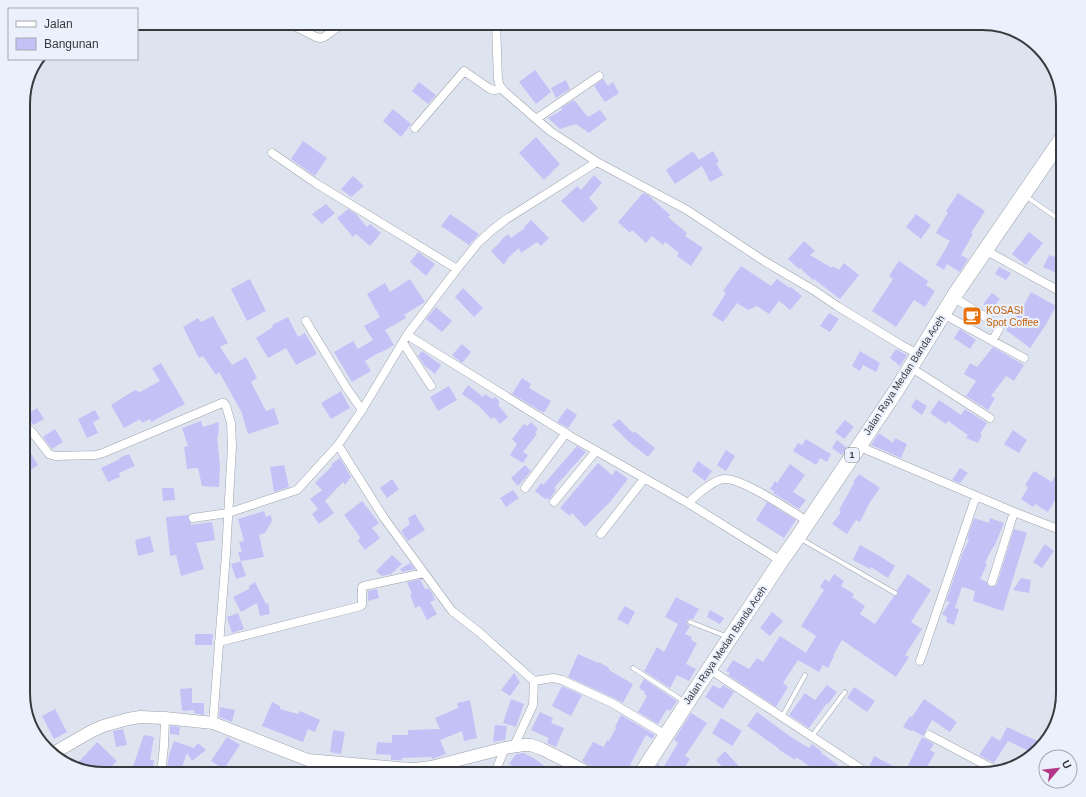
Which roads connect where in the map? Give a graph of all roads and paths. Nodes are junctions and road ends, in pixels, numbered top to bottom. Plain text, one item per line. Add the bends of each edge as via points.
1 (302, 30) edge
2 (334, 30) edge
3 (496, 30) edge
4 (599, 76) dead end
5 (502, 89) junction
6 (536, 119) junction
7 (415, 128) dead end
8 (1056, 147) edge
9 (272, 153) dead end
10 (597, 162) junction
11 (1023, 194) junction
12 (1056, 217) edge
13 (985, 250) junction
14 (457, 269) junction
15 (1056, 289) edge
16 (953, 298) junction
17 (943, 314) junction
18 (306, 322) dead end
19 (405, 339) junction
20 (992, 341) junction
21 (918, 354) junction
22 (1024, 358) dead end
23 (910, 367) junction
24 (431, 386) dead end
25 (362, 410) junction
26 (990, 418) dead end
27 (30, 430) edge
28 (566, 433) junction
29 (338, 445) junction
30 (858, 446) junction
31 (596, 451) junction
32 (644, 479) junction
33 (525, 488) dead end
34 (976, 496) junction
35 (554, 502) dead end
36 (688, 503) junction
37 (1014, 512) junction
38 (228, 513) junction
39 (193, 518) dead end
40 (809, 522) junction
41 (1056, 528) edge
42 (601, 534) dead end
43 (798, 537) junction
44 (781, 561) junction
45 (424, 573) junction
46 (992, 582) dead end
47 (895, 594) dead end
48 (690, 622) dead end
49 (730, 638) junction
50 (219, 642) junction
51 (920, 661) dead end
52 (633, 668) dead end
53 (709, 670) junction
54 (805, 675) dead end
55 (534, 681) junction
56 (845, 692) dead end
57 (687, 703) junction
58 (782, 717) junction
59 (165, 718) junction
60 (213, 724) junction
61 (666, 735) junction
62 (929, 735) dead end
63 (812, 736) junction
64 (509, 747) junction
65 (58, 751) edge
66 (988, 766) edge
67 (162, 767) edge
68 (386, 767) edge
69 (427, 767) edge
70 (498, 767) edge
71 (577, 767) edge
72 (645, 767) edge
73 (858, 767) edge

1 - 2 street via 321,38
3 - 5 street via 498,80
4 - 6 street
5 - 6 street
5 - 7 street via 490,89 464,72
6 - 10 street
8 - 11 highway, Jalan Raya Medan Banda Aceh / 1
9 - 14 street via 317,184
10 - 14 street via 497,225
10 - 21 street via 687,210 837,306
11 - 12 lane
11 - 13 highway, Jalan Raya Medan Banda Aceh / 1
13 - 15 street
13 - 16 highway, Jalan Raya Medan Banda Aceh / 1
14 - 19 street
16 - 17 highway, Jalan Raya Medan Banda Aceh / 1
16 - 20 street via 998,325
17 - 20 street
17 - 21 highway, Jalan Raya Medan Banda Aceh / 1
18 - 25 street
19 - 24 street
19 - 25 street
19 - 28 street
20 - 22 street
21 - 23 highway, Jalan Raya Medan Banda Aceh / 1
23 - 26 street
23 - 30 highway, Jalan Raya Medan Banda Aceh / 1
25 - 29 street
27 - 38 street via 51,455 100,454 222,403 226,406 231,423
28 - 31 street
28 - 33 street
29 - 38 street via 297,490
29 - 45 street via 384,518
30 - 34 street
30 - 40 highway, Jalan Raya Medan Banda Aceh / 1
31 - 32 street
31 - 35 street
32 - 36 street
32 - 42 street
34 - 37 street
34 - 51 street
36 - 40 street via 724,479 749,486
36 - 44 street
37 - 41 street
37 - 46 street
38 - 39 street
38 - 50 street
40 - 43 highway, Jalan Raya Medan Banda Aceh / 1
43 - 44 highway, Jalan Raya Medan Banda Aceh / 1
43 - 47 lane
44 - 49 highway, Jalan Raya Medan Banda Aceh / 1
45 - 50 street via 363,587 361,606
45 - 55 street via 456,614
48 - 49 lane
49 - 53 highway, Jalan Raya Medan Banda Aceh / 1
50 - 60 street
52 - 57 lane
53 - 57 highway, Jalan Raya Medan Banda Aceh / 1
53 - 58 street
54 - 58 lane
55 - 61 street via 554,678 562,680 612,703
55 - 64 street via 533,705
56 - 63 lane
57 - 61 highway, Jalan Raya Medan Banda Aceh / 1
58 - 63 street
59 - 60 street
59 - 65 street via 128,719 103,726
59 - 67 street
60 - 68 street via 306,760
61 - 72 highway, Jalan Raya Medan Banda Aceh / 1
62 - 66 street
63 - 73 street
64 - 69 street
64 - 70 street
64 - 71 street via 534,746

